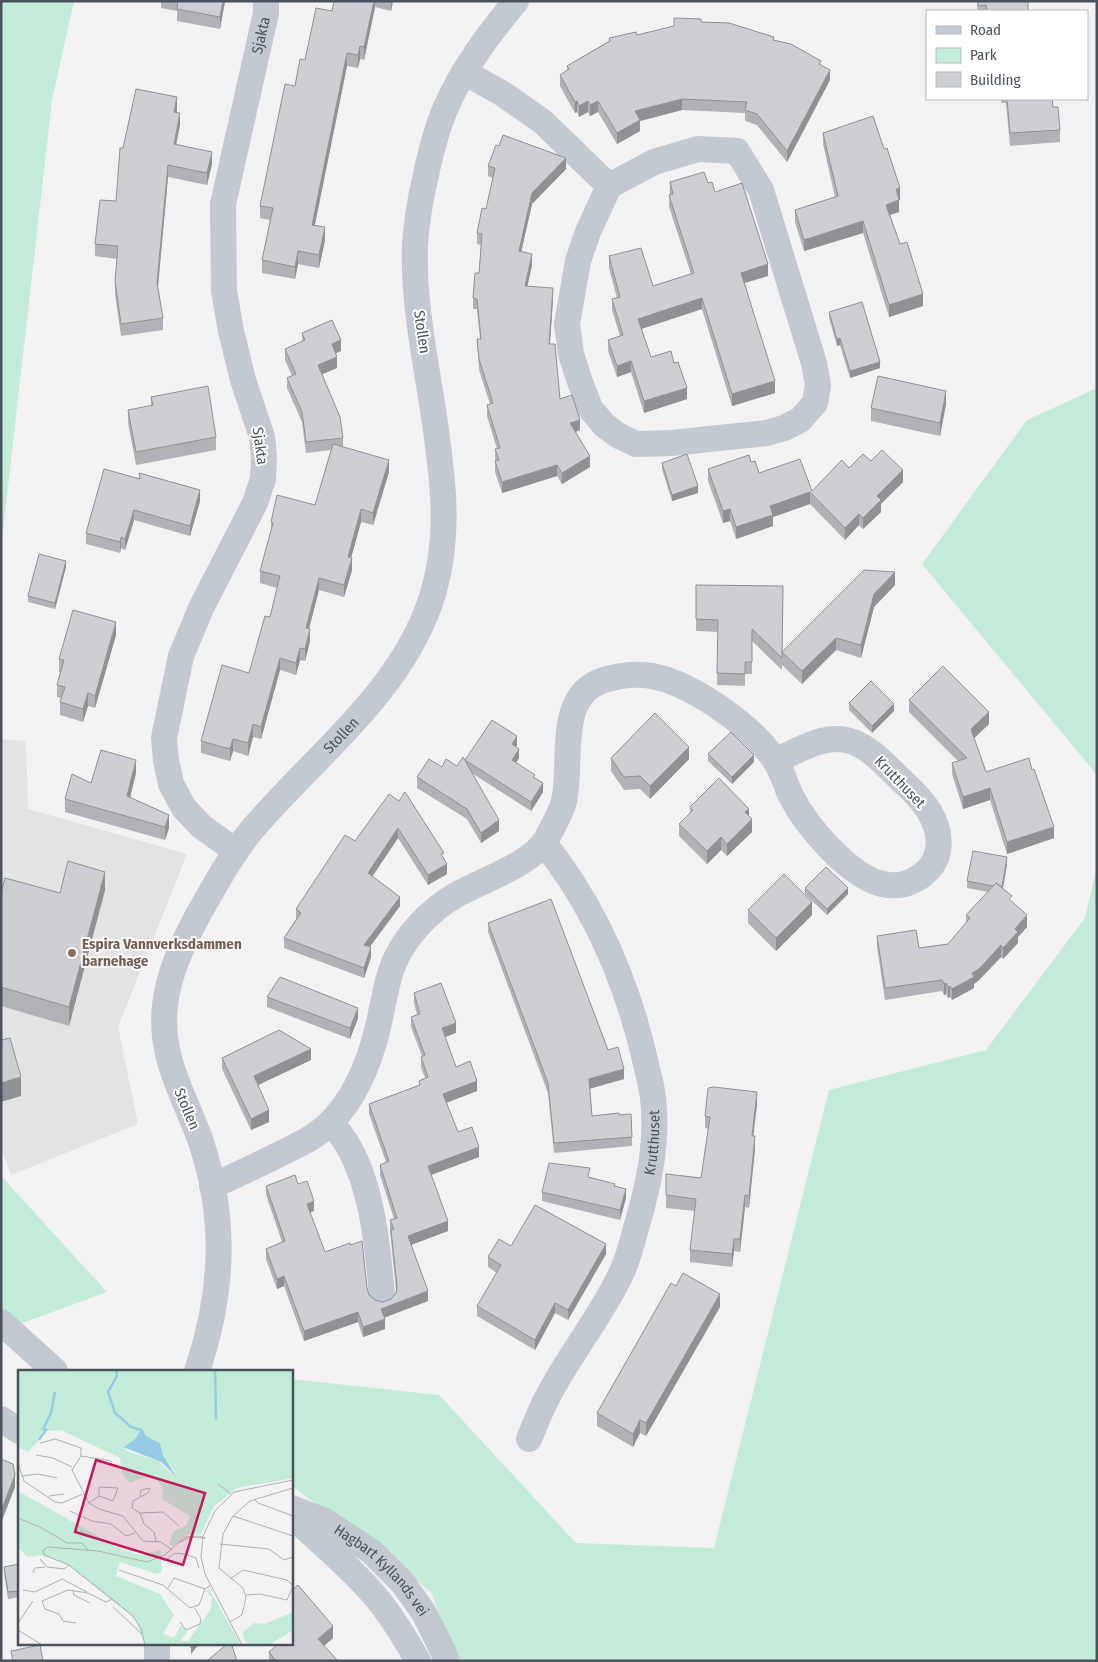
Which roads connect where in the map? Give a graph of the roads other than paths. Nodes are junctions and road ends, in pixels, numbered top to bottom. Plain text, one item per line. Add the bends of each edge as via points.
1 (266, 1) edge
2 (516, 1) edge
3 (464, 72) junction
4 (609, 186) junction
5 (775, 761) junction
6 (544, 843) junction
7 (236, 851) junction
8 (331, 1122) junction
9 (212, 1186) junction
10 (382, 1296) dead end
11 (1, 1323) edge
12 (54, 1370) edge
13 (197, 1370) edge
14 (1, 1419) edge
15 (18, 1430) edge
16 (529, 1439) dead end
17 (292, 1508) edge
18 (292, 1516) edge
19 (157, 1644) edge
20 (157, 1661) edge
21 (418, 1661) edge
22 (447, 1661) edge

1 - 7 street, Sjakta via 223,204 224,292 243,380 262,436 263,479 255,503 202,606 181,656 164,738 171,784 184,808 202,827
2 - 3 street, Stollen
3 - 4 street via 543,122
3 - 7 street, Stollen via 445,108 432,150 418,210 414,248 418,305 445,504 439,569 429,604 416,636 394,674
4 - 4 street via 654,162 698,149 736,151 761,190 814,363 818,385 814,403 800,420 767,433 636,444 619,436 595,414 571,354 567,324 578,261
5 - 5 street, Krutthuset via 803,817 852,868 873,882 893,886 908,884 932,866 940,850 934,822 922,801 866,748 846,740 814,743
5 - 6 street, Krutthuset via 760,741 738,721 677,684 647,675 605,680 594,684 574,705 564,804
6 - 8 street, Krutthuset via 535,853 440,905 404,943 386,985 367,1064 354,1090
6 - 16 street, Krutthuset via 564,868 589,910 626,993 653,1097 654,1126 653,1164 622,1273 548,1397
7 - 9 street, Stollen via 184,941 172,972 165,1005 168,1054 176,1084 207,1162
8 - 9 street, Krutthuset via 295,1146
8 - 10 street via 346,1142 366,1189
9 - 13 street, Stollen via 220,1257 210,1325
11 - 12 street
14 - 15 street
17 - 22 street, Hagbart Kyllands vei via 325,1520 372,1552 402,1582 424,1613
18 - 21 street, Hagbart Kyllands vei via 376,1596 401,1630
19 - 20 street

